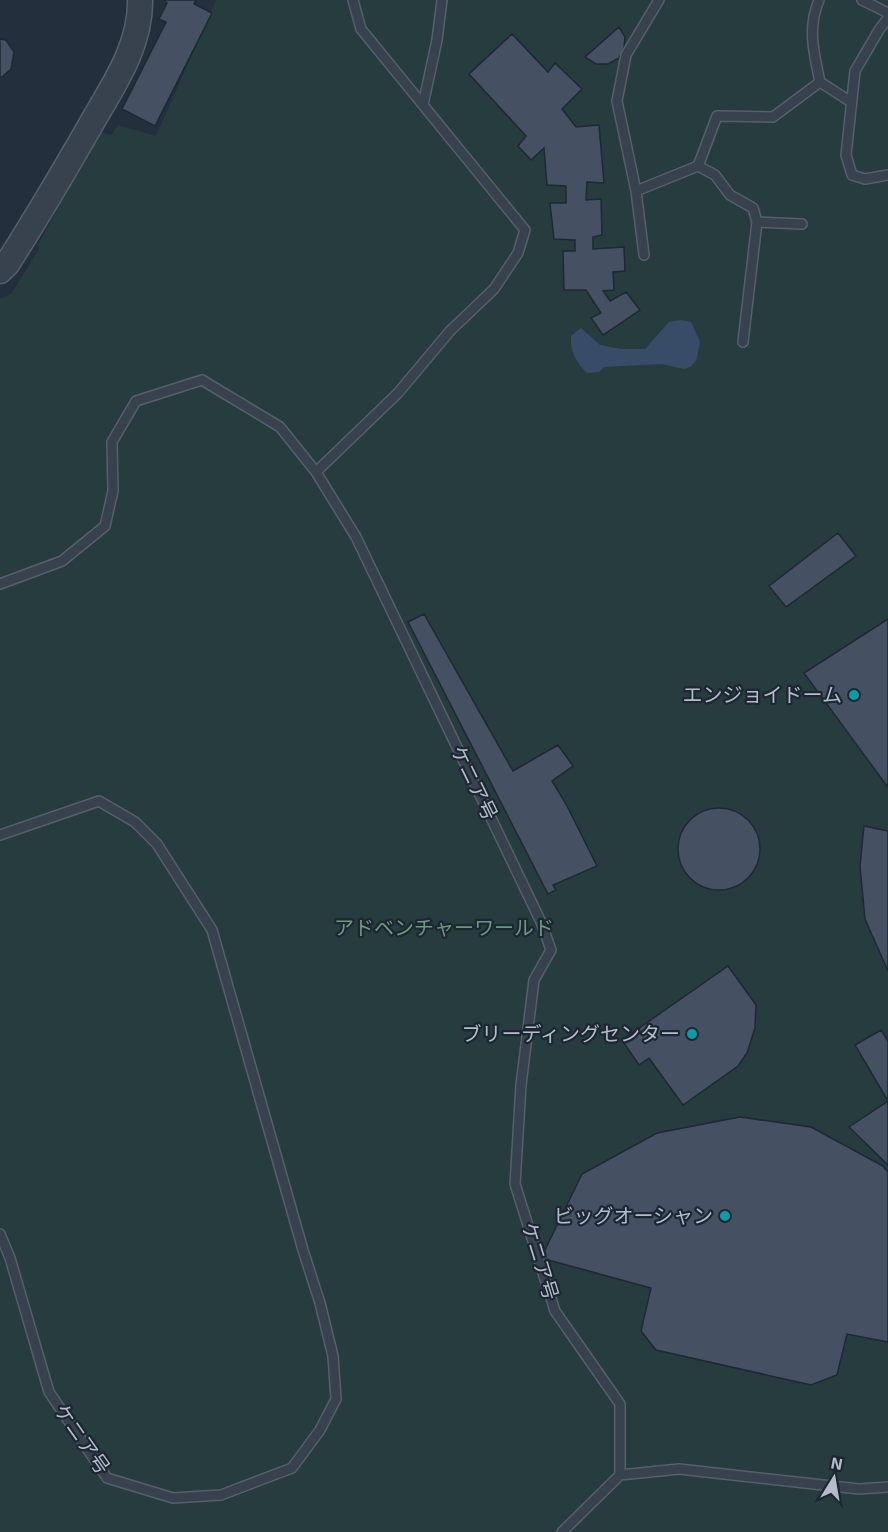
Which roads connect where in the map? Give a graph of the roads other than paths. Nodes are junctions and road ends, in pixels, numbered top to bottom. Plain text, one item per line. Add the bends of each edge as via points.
1 (140, 0) edge
2 (353, 0) edge
3 (442, 0) edge
4 (659, 0) edge
5 (819, 0) edge
6 (862, 0) edge
7 (888, 13) edge
8 (888, 18) edge
9 (820, 82) junction
10 (852, 102) junction
11 (423, 105) junction
12 (698, 166) junction
13 (888, 175) edge
14 (636, 191) junction
15 (757, 222) junction
16 (802, 224) dead end
17 (644, 255) dead end
18 (0, 271) edge
19 (743, 342) dead end
20 (316, 472) junction
21 (0, 584) edge
22 (0, 835) edge
23 (0, 1234) edge
24 (620, 1475) junction
25 (888, 1487) edge
26 (562, 1532) edge

1 - 18 street via 138,28 128,58 51,195
2 - 11 lane via 361,29
3 - 11 lane
4 - 14 lane via 626,55 617,101
5 - 9 lane via 814,12 812,43
6 - 7 lane
8 - 10 lane via 855,71
9 - 10 lane
9 - 12 lane via 773,117 717,116
10 - 13 lane via 846,155 852,174 865,179
11 - 20 lane via 525,230 518,254 494,289 450,331 398,393
12 - 14 lane
12 - 15 lane via 715,175 730,195 753,208
14 - 17 lane
15 - 16 lane
15 - 19 lane
20 - 21 lane, ケニア号 via 280,427 202,380 136,401 112,442 113,491 105,526 62,561
20 - 24 lane, ケニア号 via 356,537 551,950 534,980 521,1085 515,1184 555,1311 620,1404
22 - 23 lane, ケニア号 via 99,801 135,822 157,844 212,930 333,1356 336,1399 320,1430 292,1468 221,1495 173,1498 107,1478 49,1392
24 - 25 lane via 679,1469 858,1489
24 - 26 lane

